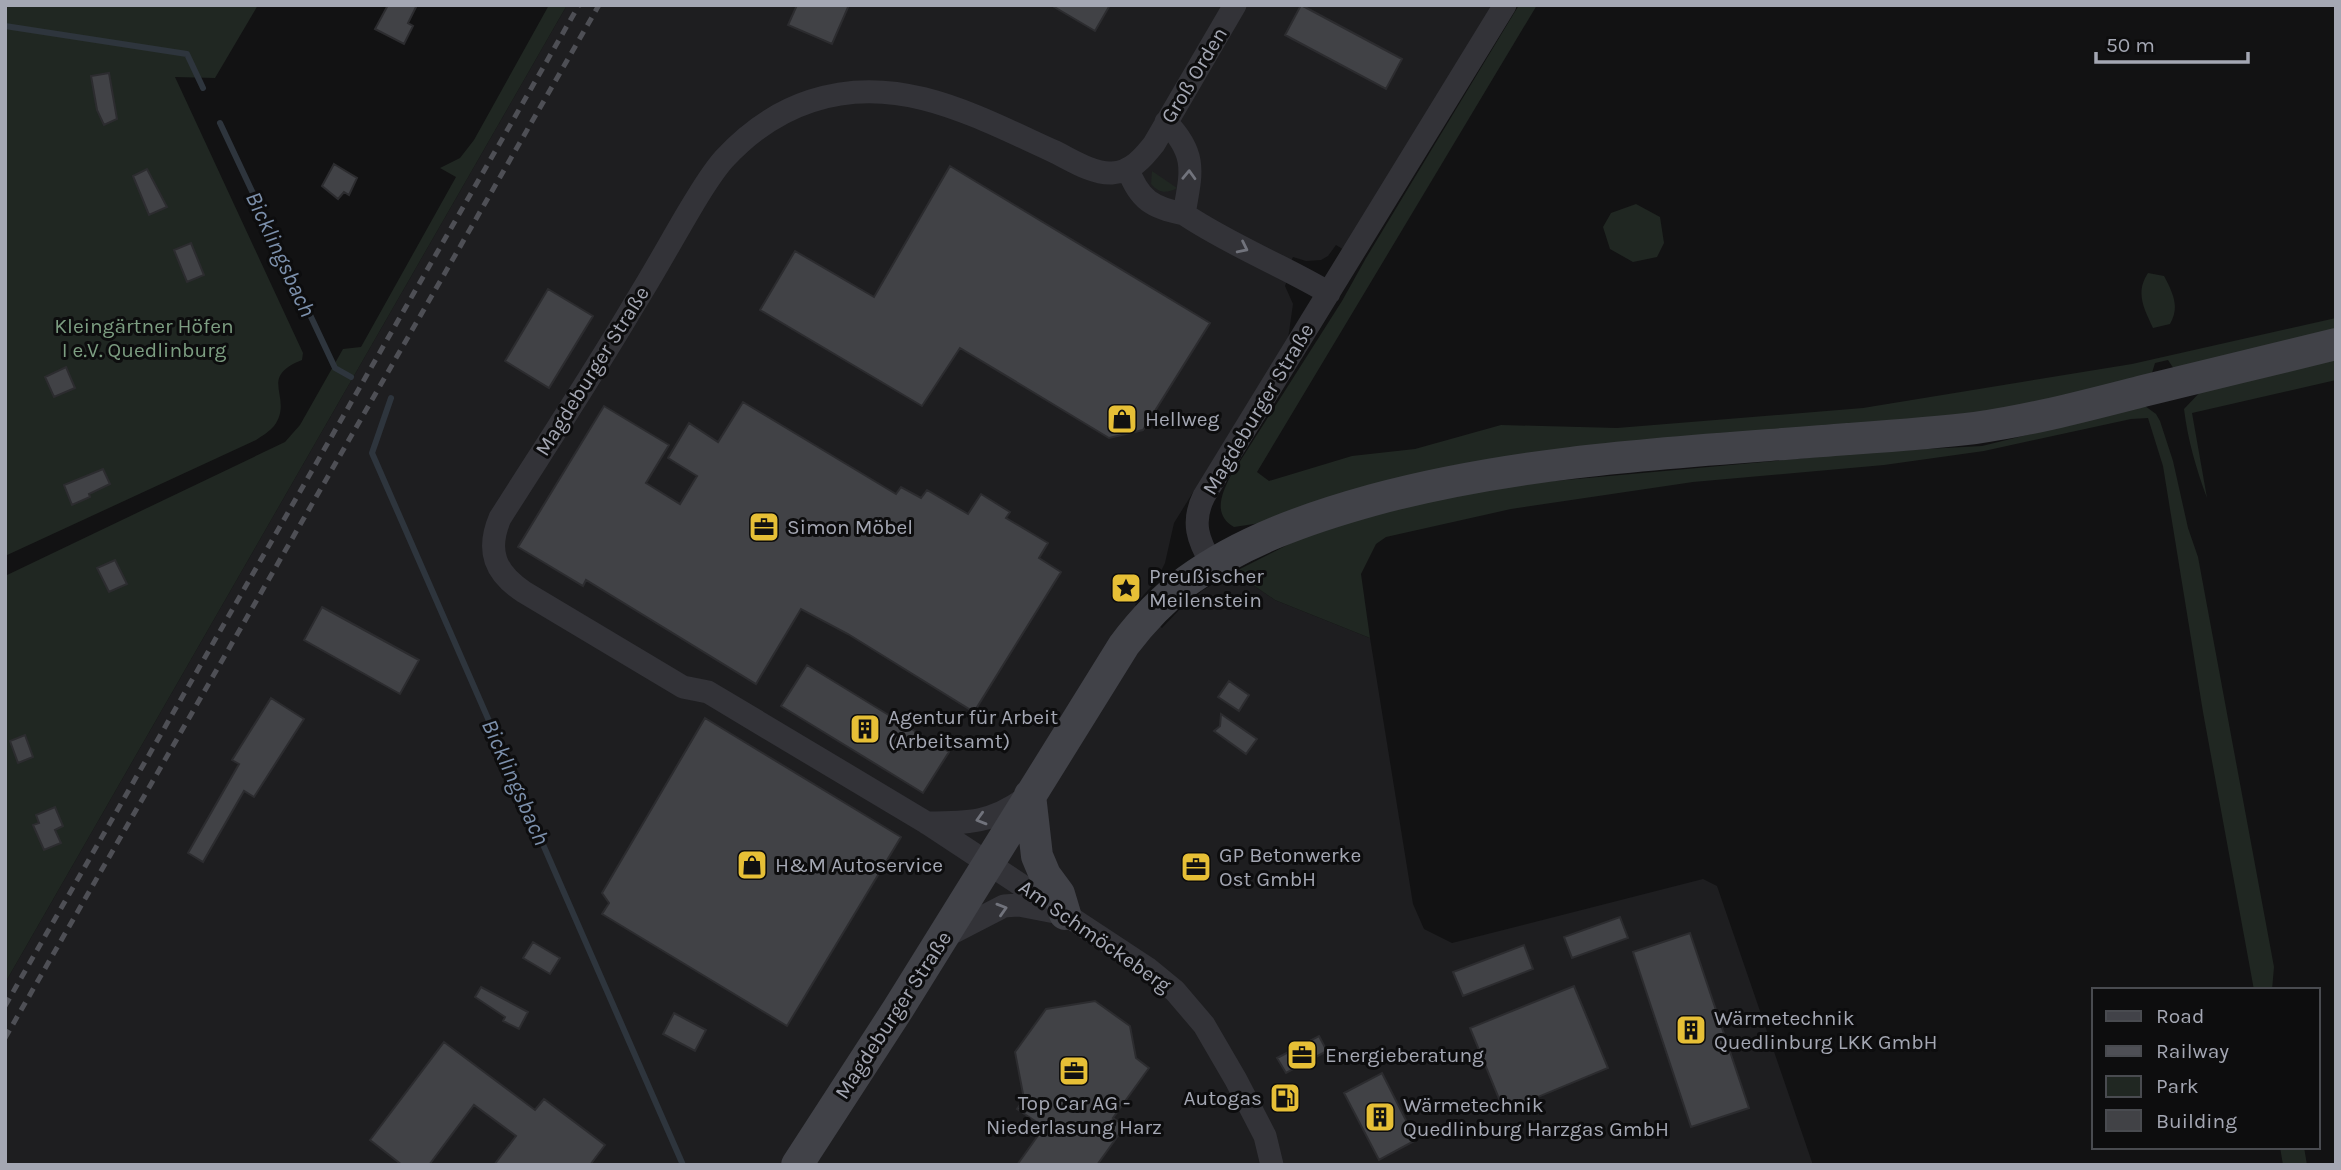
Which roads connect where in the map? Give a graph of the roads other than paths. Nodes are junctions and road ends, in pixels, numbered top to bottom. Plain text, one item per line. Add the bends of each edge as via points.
1 (1235, 5) edge
2 (1505, 5) edge
3 (1166, 122) junction
4 (1128, 169) junction
5 (1184, 214) junction
6 (1329, 293) junction
7 (2336, 344) edge
8 (1212, 564) junction
9 (1030, 795) junction
10 (927, 823) junction
11 (988, 863) junction
12 (1065, 914) junction
13 (944, 937) junction
14 (797, 1165) edge
15 (1272, 1165) edge

1 - 3 street, Groß Orden
2 - 6 street, Magdeburger Straße
3 - 4 street, Groß Orden via 1154,144
5 -> 3 street via 1192,173 1180,138
4 - 5 street via 1141,195 1163,209
4 - 10 street, Magdeburger Straße via 1096,171 981,117 920,96 863,91 830,95 789,109 740,142 706,182 500,518 494,535 498,565 524,592 682,687 708,692
5 -> 6 street
6 - 8 street, Magdeburger Straße via 1200,505 1197,534
7 - 8 main road via 2011,422 1572,463 1447,483 1326,514
8 - 9 main road, Magdeburger Straße via 1163,601 1133,633
9 -> 10 street, Magdeburger Straße via 975,822
9 - 11 main road, Magdeburger Straße
9 - 12 main road via 1037,856
10 - 11 street, Magdeburger Straße
11 - 12 street, Am Schmöckeberg
11 - 13 main road, Magdeburger Straße
13 -> 12 street via 1004,906
12 - 15 street, Am Schmöckeberg via 1147,968 1189,1006 1236,1080 1265,1136
13 - 14 main road, Magdeburger Straße

